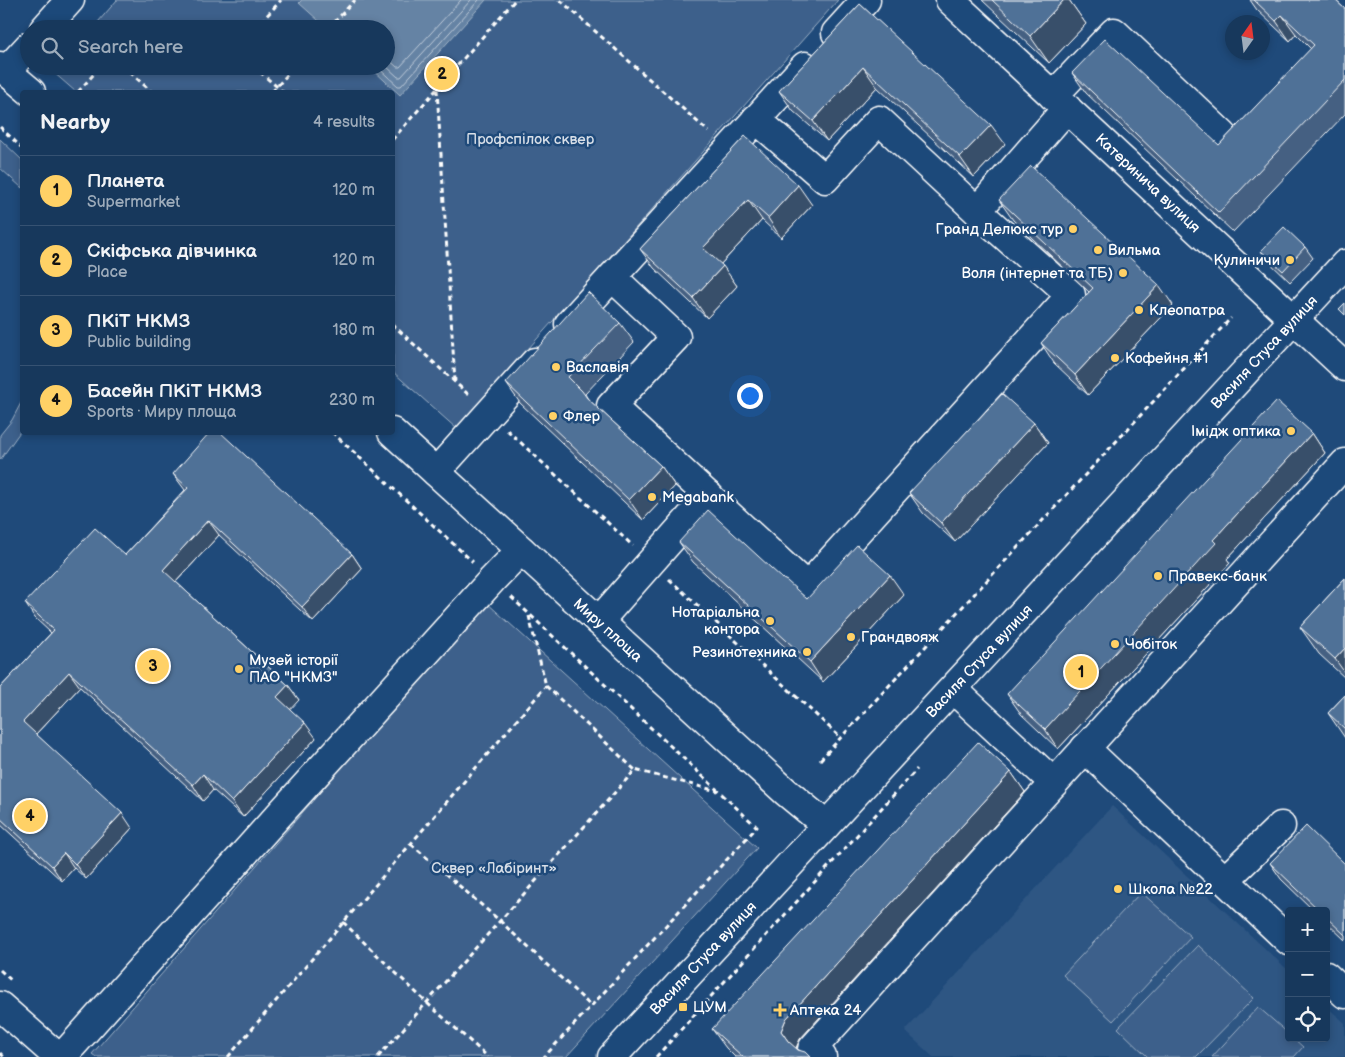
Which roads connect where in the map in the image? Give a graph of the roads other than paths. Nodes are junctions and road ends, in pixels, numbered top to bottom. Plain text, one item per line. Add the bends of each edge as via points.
1 (70, 0) edge
2 (866, 0) edge
3 (950, 0) edge
4 (52, 20) edge
5 (20, 54) edge
6 (3, 68) edge
7 (29, 90) edge
8 (1060, 102) junction
9 (756, 119) junction
10 (1223, 135) dead end
11 (978, 212) junction
12 (1345, 264) edge
13 (612, 278) junction
14 (1295, 319) junction
15 (1345, 367) edge
16 (395, 435) edge
17 (1345, 463) edge
18 (436, 472) junction
19 (709, 496) junction
20 (521, 550) junction
21 (600, 622) junction
22 (953, 689) junction
23 (1085, 748) junction
24 (1054, 783) junction
25 (826, 825) junction
26 (1281, 826) dead end
27 (1225, 880) junction
28 (1285, 937) edge
29 (1330, 980) edge
30 (1345, 994) edge
31 (0, 1006) edge
32 (58, 1057) edge
33 (62, 1057) edge
34 (612, 1057) edge
35 (822, 1057) edge

1 - 4 street
2 - 9 street
3 - 8 street, Катеринича вулиця
5 - 6 street
6 - 7 street
8 - 10 street via 1114,32
8 - 11 street
8 - 14 street, Катеринича вулиця
9 - 11 street via 825,179 879,120
9 - 13 street
11 - 19 street via 1071,295 807,587
12 - 14 street, Василя Стуса вулиця
13 - 18 street
13 - 19 street via 676,337 611,406
14 - 15 street, Катеринича вулиця
14 - 22 street, Василя Стуса вулиця
16 - 18 street, Миру площа
17 - 23 street
18 - 20 street, Миру площа
19 - 21 street
20 - 21 street, Миру площа
20 - 33 street
21 - 25 street, Миру площа
22 - 24 street
22 - 25 street, Василя Стуса вулиця
23 - 24 street
23 - 27 street
24 - 35 street via 812,1049
25 - 34 street, Василя Стуса вулиця
26 - 27 street
27 - 28 street
29 - 30 street
31 - 32 street

